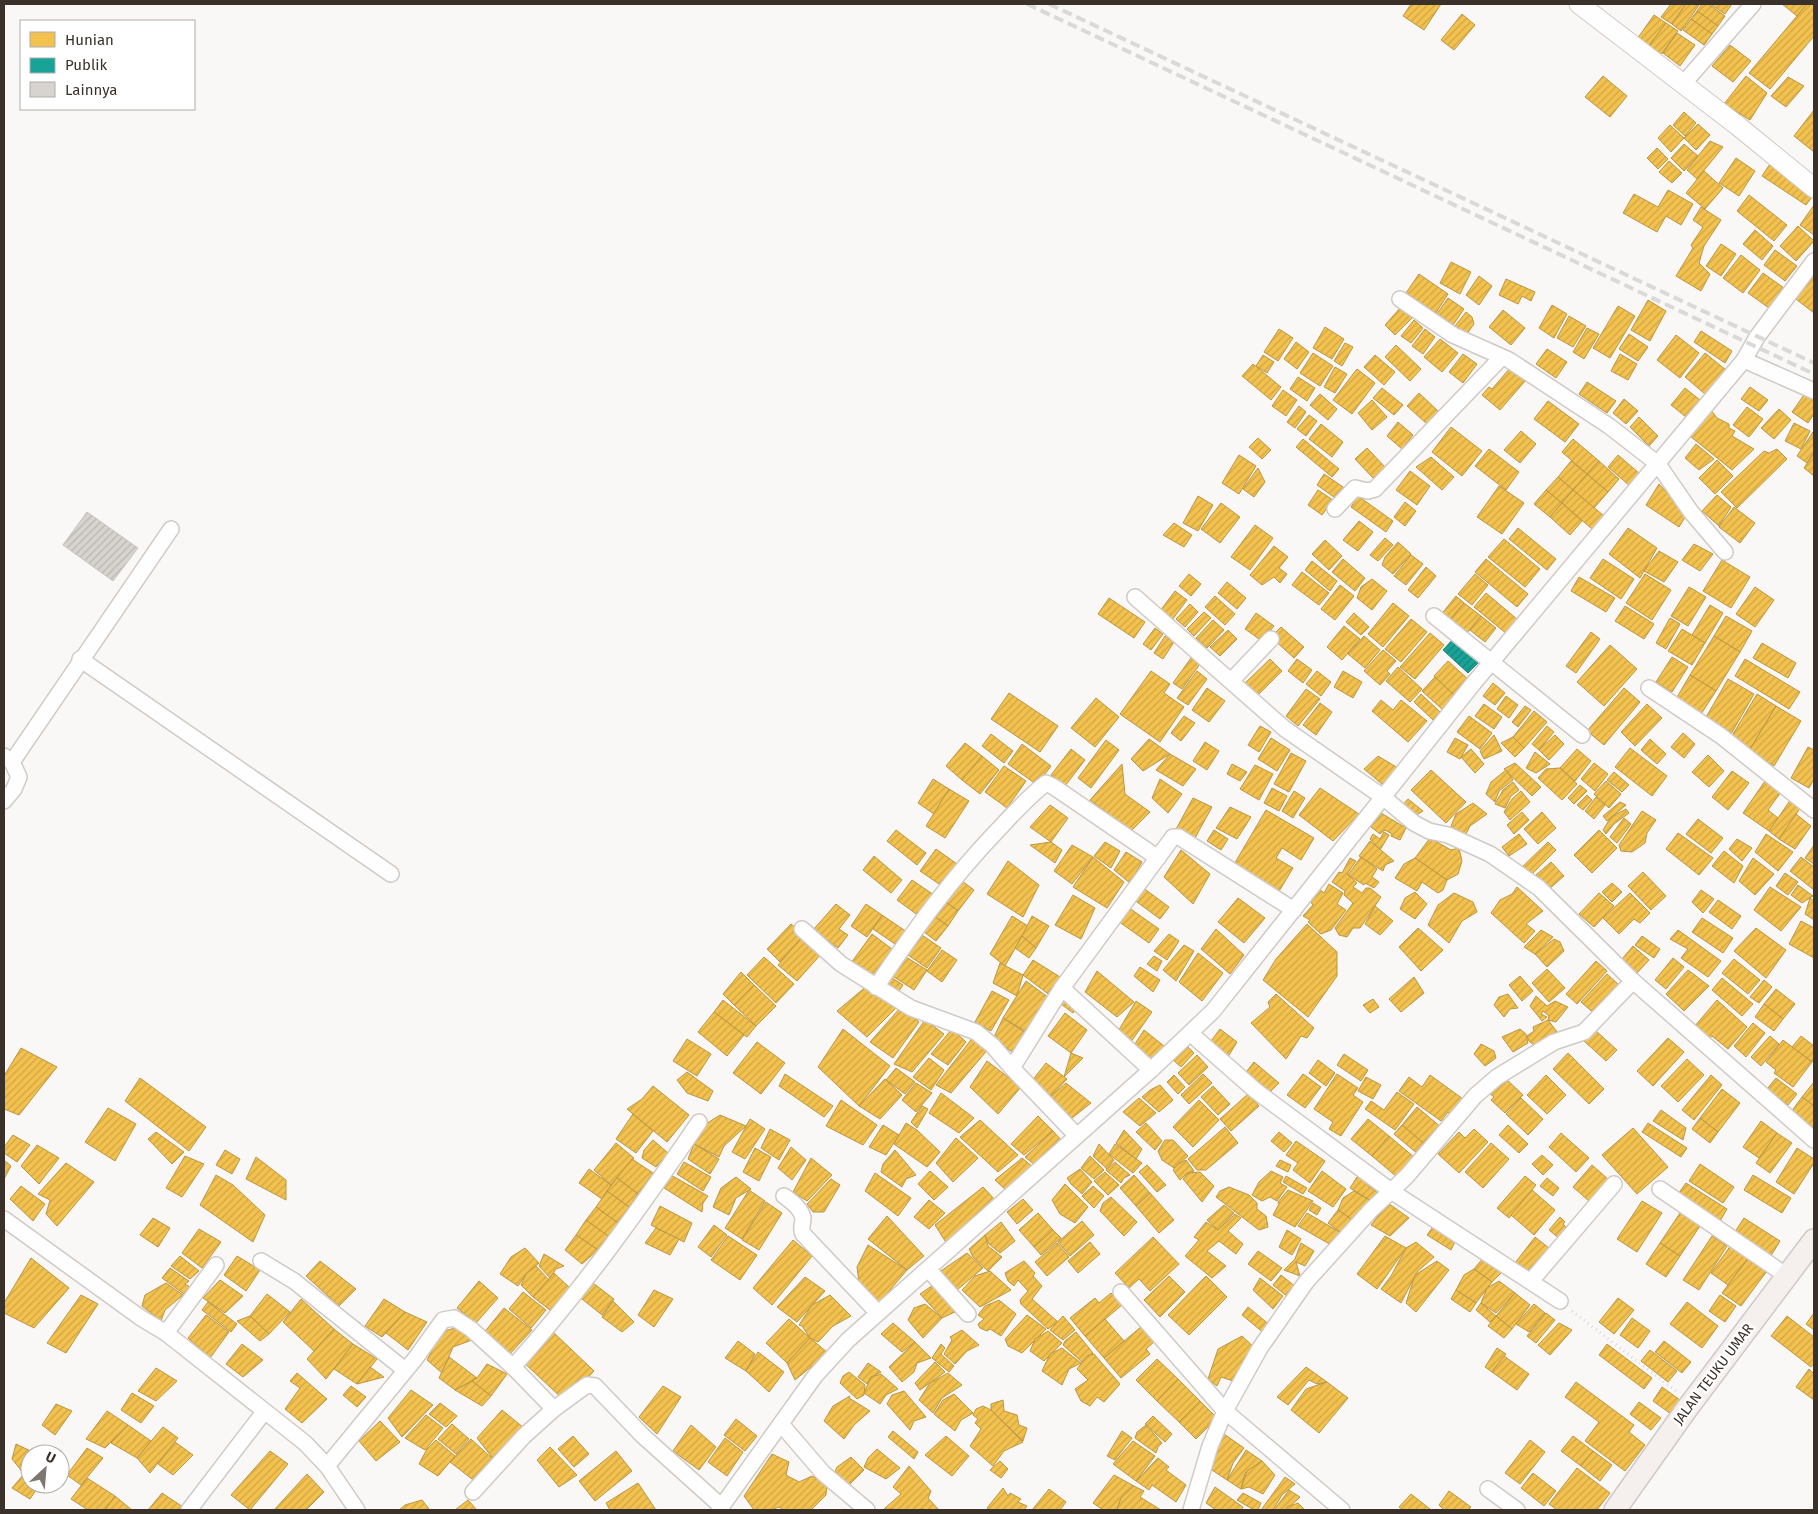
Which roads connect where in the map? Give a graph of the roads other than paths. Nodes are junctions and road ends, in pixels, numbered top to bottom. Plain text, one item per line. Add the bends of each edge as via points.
1 (1579, 4) edge
2 (1753, 4) edge
3 (1683, 84) junction
4 (1814, 188) edge
5 (1814, 261) edge
6 (1400, 300) dead end
7 (1502, 357) junction
8 (1744, 360) junction
9 (1814, 391) edge
10 (1658, 464) junction
11 (1335, 509) dead end
12 (171, 529) dead end
13 (1725, 552) dead end
14 (1135, 597) dead end
15 (1434, 616) dead end
16 (1271, 639) dead end
17 (80, 659) junction
18 (1491, 664) junction
19 (1232, 680) junction
20 (1649, 688) dead end
21 (1582, 735) dead end
22 (8, 759) edge
23 (1383, 797) junction
24 (4, 801) edge
25 (1814, 810) edge
26 (1158, 858) junction
27 (391, 874) dead end
28 (1294, 910) junction
29 (802, 929) dead end
30 (1633, 981) junction
31 (876, 987) junction
32 (1062, 988) junction
33 (1190, 1033) junction
34 (1012, 1068) junction
35 (1151, 1070) junction
36 (699, 1122) dead end
37 (1077, 1136) junction
38 (1814, 1140) edge
39 (1614, 1184) dead end
40 (1660, 1189) dead end
41 (1391, 1191) junction
42 (784, 1196) dead end
43 (4, 1219) edge
44 (1814, 1240) edge
45 (262, 1261) dead end
46 (216, 1265) dead end
47 (928, 1269) junction
48 (1787, 1276) junction
49 (1531, 1281) junction
50 (1121, 1292) dead end
51 (1560, 1301) road end
52 (878, 1313) junction
53 (968, 1314) dead end
54 (166, 1333) junction
55 (513, 1366) junction
56 (405, 1370) junction
57 (554, 1410) junction
58 (1225, 1411) junction
59 (264, 1412) junction
60 (781, 1424) junction
61 (327, 1466) junction
62 (1488, 1488) dead end
63 (473, 1492) dead end
64 (196, 1507) edge
65 (720, 1509) edge
66 (357, 1510) edge
67 (867, 1510) edge
68 (1191, 1510) edge
69 (1342, 1510) edge
70 (1517, 1510) edge
71 (1615, 1510) edge

1 - 3 street
2 - 3 street
3 - 4 street
5 - 8 street
6 - 7 street via 1453,335
7 - 10 street via 1610,426
7 - 11 street via 1375,489 1356,488
8 - 9 street
8 - 10 street
10 - 13 street via 1691,512
10 - 18 street
12 - 17 street
14 - 19 street
15 - 18 street
16 - 19 street
17 - 22 street
17 - 27 street
18 - 21 street
18 - 23 street
19 - 23 street via 1285,729
20 - 25 street via 1721,736
22 - 24 street via 19,772 19,781
23 - 28 street
23 - 30 street via 1414,823 1490,854 1539,888
26 - 28 street via 1173,837 1179,837
26 - 31 street via 1046,783 1030,795 963,866 919,922
26 - 32 street
28 - 33 street
29 - 31 street via 841,964
30 - 38 street
30 - 41 street via 1584,1032 1554,1042 1497,1077 1475,1096
31 - 34 street via 912,1008 976,1032
32 - 34 street
32 - 35 street
33 - 35 street
33 - 41 street via 1256,1091
34 - 37 street
35 - 37 street
36 - 55 street via 631,1222 553,1322
37 - 47 street
39 - 49 street
40 - 48 street
41 - 49 street
41 - 58 street via 1306,1282 1260,1348
42 - 52 street via 799,1209 803,1218 803,1234
43 - 54 street
44 - 48 main road, JALAN TEUKU UMAR
45 - 56 street via 294,1281
46 - 54 street
47 - 52 street
47 - 53 street
48 - 71 main road, JALAN TEUKU UMAR
49 - 51 street
50 - 58 street
52 - 60 street via 815,1376
54 - 59 street
55 - 56 street via 471,1329 450,1318 443,1320
55 - 57 street
56 - 61 street
57 - 63 street via 524,1436
57 - 65 street via 587,1385 595,1386
58 - 68 street via 1210,1446
58 - 69 street
59 - 61 street via 305,1443
59 - 64 street
60 - 65 street
60 - 67 street via 824,1474
61 - 66 street
62 - 70 street

